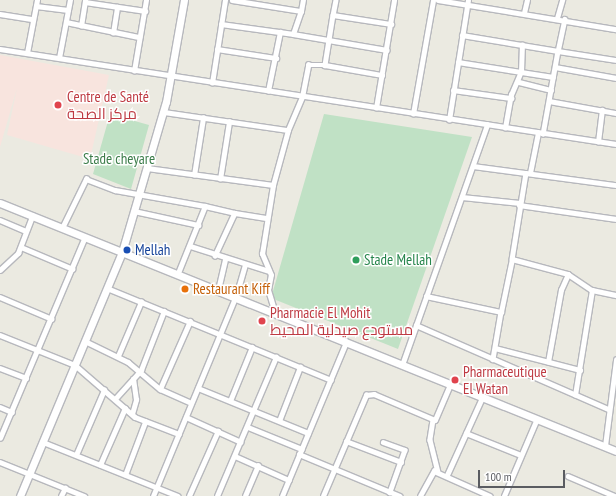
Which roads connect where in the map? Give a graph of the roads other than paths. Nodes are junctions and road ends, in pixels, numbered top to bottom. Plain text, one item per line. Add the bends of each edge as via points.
1 (37, 0) edge
2 (70, 0) edge
3 (146, 0) edge
4 (184, 0) edge
5 (226, 0) edge
6 (232, 0) edge
7 (303, 0) edge
8 (336, 0) edge
9 (394, 0) edge
10 (432, 0) edge
11 (438, 0) edge
12 (527, 0) edge
13 (562, 0) edge
14 (85, 1) edge
15 (468, 2) edge
16 (36, 6) junction
17 (117, 7) junction
18 (68, 10) junction
19 (301, 11) junction
20 (145, 12) junction
21 (524, 13) junction
22 (0, 14) edge
23 (334, 15) junction
24 (557, 18) junction
25 (33, 19) junction
26 (565, 19) junction
27 (66, 22) junction
28 (221, 24) junction
29 (391, 24) junction
30 (80, 26) junction
31 (616, 29) edge
32 (280, 32) junction
33 (114, 33) junction
34 (293, 34) junction
35 (462, 35) junction
36 (140, 37) junction
37 (329, 41) junction
38 (522, 45) junction
39 (0, 49) edge
40 (218, 49) junction
41 (387, 50) junction
42 (558, 51) junction
43 (27, 53) junction
44 (59, 58) junction
45 (276, 58) junction
46 (616, 60) edge
47 (458, 62) junction
48 (325, 65) junction
49 (555, 67) junction
50 (134, 71) junction
51 (521, 72) junction
52 (382, 75) junction
53 (172, 76) junction
54 (553, 77) junction
55 (616, 78) edge
56 (518, 82) junction
57 (212, 83) junction
58 (453, 90) junction
59 (551, 90) junction
60 (268, 92) junction
61 (302, 97) junction
62 (510, 98) junction
63 (549, 101) junction
64 (376, 108) junction
65 (602, 110) junction
66 (164, 112) junction
67 (616, 113) edge
68 (413, 114) junction
69 (203, 118) junction
70 (449, 120) junction
71 (229, 122) junction
72 (487, 125) junction
73 (505, 128) junction
74 (288, 130) junction
75 (540, 133) junction
76 (598, 142) junction
77 (616, 144) edge
78 (473, 166) junction
79 (147, 168) junction
80 (528, 173) junction
81 (194, 175) junction
82 (220, 179) junction
83 (273, 185) junction
84 (616, 185) edge
85 (139, 194) junction
86 (462, 197) junction
87 (0, 203) edge
88 (520, 204) junction
89 (205, 206) junction
90 (134, 211) junction
91 (235, 213) junction
92 (32, 216) junction
93 (266, 218) junction
94 (616, 219) edge
95 (0, 220) edge
96 (198, 225) junction
97 (62, 228) junction
98 (26, 231) junction
99 (85, 237) junction
100 (190, 246) junction
101 (21, 247) junction
102 (122, 252) junction
103 (215, 256) junction
104 (225, 259) junction
105 (512, 259) junction
106 (245, 265) junction
107 (73, 269) junction
108 (0, 270) edge
109 (269, 271) junction
110 (178, 273) junction
111 (568, 274) junction
112 (107, 288) junction
113 (218, 290) junction
114 (592, 290) junction
115 (616, 295) edge
116 (236, 296) junction
117 (426, 296) junction
118 (0, 297) edge
119 (141, 302) junction
120 (164, 311) junction
121 (501, 312) junction
122 (275, 313) junction
123 (52, 319) junction
124 (190, 321) junction
125 (416, 325) junction
126 (220, 334) junction
127 (0, 335) edge
128 (85, 341) junction
129 (346, 342) junction
130 (252, 347) junction
131 (495, 348) junction
132 (38, 351) junction
133 (118, 356) junction
134 (276, 357) junction
135 (493, 359) junction
136 (616, 360) edge
137 (548, 362) junction
138 (75, 365) junction
139 (402, 365) junction
140 (300, 367) junction
141 (0, 368) edge
142 (141, 370) junction
143 (580, 370) junction
144 (26, 378) junction
145 (133, 378) junction
146 (331, 380) junction
147 (450, 385) junction
148 (614, 385) edge
149 (198, 388) junction
150 (160, 389) junction
151 (104, 390) junction
152 (575, 395) junction
153 (482, 398) junction
154 (115, 399) junction
155 (230, 401) junction
156 (191, 403) junction
157 (0, 407) edge
158 (125, 408) junction
159 (608, 409) junction
160 (255, 410) junction
161 (12, 412) junction
162 (132, 414) junction
163 (186, 417) junction
164 (433, 420) junction
165 (536, 421) junction
166 (145, 422) junction
167 (279, 422) junction
168 (248, 427) junction
169 (2, 428) edge
170 (218, 431) junction
171 (308, 433) junction
172 (466, 433) junction
173 (179, 434) junction
174 (0, 438) edge
175 (346, 441) junction
176 (43, 442) junction
177 (241, 442) junction
178 (383, 442) dead end
179 (605, 446) junction
180 (302, 449) junction
181 (616, 451) edge
182 (299, 454) junction
183 (76, 455) junction
184 (522, 455) junction
185 (235, 456) junction
186 (0, 462) edge
187 (401, 462) junction
188 (100, 465) junction
189 (258, 466) junction
190 (333, 468) junction
191 (438, 471) junction
192 (29, 474) junction
193 (125, 475) junction
194 (447, 476) junction
195 (568, 476) dead end
196 (289, 480) junction
197 (156, 487) junction
198 (64, 488) junction
199 (390, 492) junction
200 (20, 496) edge
201 (61, 496) edge
202 (84, 496) edge
203 (153, 496) edge
204 (178, 496) edge
205 (189, 496) edge
206 (217, 496) edge
207 (245, 496) edge
208 (282, 496) edge
209 (322, 496) edge
210 (400, 496) edge
211 (420, 496) edge
212 (490, 496) edge
213 (504, 496) edge
214 (615, 496) edge

1 - 16 street
2 - 18 street
3 - 20 street
4 - 53 main road
5 - 28 street
6 - 19 street
7 - 19 street
8 - 23 street
9 - 29 street
10 - 68 street
11 - 15 street
12 - 21 street
13 - 24 street
14 - 17 street
14 - 30 street
15 - 21 street
15 - 35 street
16 - 18 street
16 - 25 street
17 - 20 street
17 - 33 street
18 - 27 street
19 - 34 street
20 - 36 street
21 - 24 street
22 - 25 street
23 - 29 street
23 - 37 street
24 - 26 street
25 - 43 street
26 - 31 street
26 - 42 street
27 - 30 street
27 - 44 street
28 - 32 street
28 - 40 street
29 - 41 street
30 - 33 street
32 - 34 street
32 - 45 street
33 - 36 street
34 - 37 street
35 - 38 street
35 - 47 street
36 - 50 street
37 - 41 street
37 - 48 street
38 - 42 street
38 - 51 street
39 - 43 street
40 - 45 street
40 - 57 street
41 - 52 street
42 - 46 street
42 - 49 street
43 - 44 street
44 - 50 street
45 - 60 street
47 - 51 street
47 - 58 street
48 - 52 street
48 - 61 street via 308,65
49 - 54 street
49 - 55 street
50 - 53 street
51 - 54 street
51 - 56 street
52 - 64 street
53 - 57 street
53 - 66 main road
54 - 59 street
56 - 59 street
56 - 62 street
57 - 60 street
58 - 62 street
58 - 70 street
59 - 63 street
60 - 61 street
61 - 64 street
61 - 74 street
62 - 73 street
63 - 65 street
63 - 75 street
64 - 68 street
65 - 67 street
65 - 76 street
66 - 69 street
66 - 79 main road
68 - 70 street
69 - 71 street
69 - 81 street
70 - 72 street
71 - 74 street
71 - 82 street
72 - 73 street
72 - 78 street
73 - 75 street
74 - 83 street
75 - 76 street
75 - 80 street
76 - 77 street
78 - 80 street
78 - 86 street
79 - 81 street
79 - 85 main road
80 - 84 street
80 - 88 street
81 - 82 street
82 - 83 street
83 - 93 street
85 - 89 street
85 - 90 main road
85 - 97 street via 114,190 86,179
86 - 88 street
86 - 117 street
87 - 92 main road
88 - 94 street
88 - 105 street
89 - 91 street
89 - 96 street
90 - 96 street
90 - 102 main road
91 - 93 street
91 - 103 street
92 - 97 main road
92 - 98 street
93 - 109 street via 262,254
95 - 98 street
96 - 100 street
97 - 99 main road
98 - 101 street
99 - 102 main road
99 - 107 street
100 - 103 street
100 - 110 street
101 - 107 street
101 - 108 street
102 - 110 main road
102 - 112 main road
103 - 104 street
104 - 106 street
104 - 113 street
105 - 111 street
105 - 121 street
106 - 109 street
106 - 116 street
107 - 123 street
109 - 122 street via 268,293
110 - 113 main road
111 - 114 street
111 - 137 street via 561,290
112 - 119 street
112 - 128 main road
113 - 116 main road
114 - 115 street
114 - 143 street
116 - 122 main road
116 - 126 street
117 - 121 street
117 - 125 street
118 - 123 street
119 - 120 street
119 - 133 street
120 - 124 street
120 - 142 street
121 - 131 street
122 - 129 main road
123 - 132 street
124 - 126 street
124 - 150 street
125 - 135 street
125 - 139 street
126 - 130 street
126 - 149 street
127 - 132 street
128 - 133 street
128 - 138 main road
129 - 139 main road
129 - 146 street
130 - 134 street
130 - 155 street
131 - 135 street
131 - 137 street
132 - 138 street
132 - 144 street
133 - 142 street
134 - 140 street
134 - 160 street
135 - 152 street
136 - 148 street
137 - 143 street
138 - 151 street
138 - 176 main road
139 - 147 main road
140 - 146 street
140 - 167 street
141 - 144 street
142 - 145 street
142 - 150 street
143 - 152 street
144 - 161 street
145 - 154 street
145 - 162 street via 136,400
146 - 171 street
147 - 153 main road
147 - 164 street via 437,418
148 - 159 street
149 - 155 street
149 - 156 street
150 - 156 street
151 - 154 street
151 - 183 street
152 - 159 street
153 - 165 main road
153 - 172 street
154 - 158 street
155 - 160 street
156 - 163 street
157 - 161 street
158 - 162 street
158 - 188 street
159 - 179 street
160 - 167 street
160 - 168 street
161 - 169 street
162 - 166 street
163 - 170 street
163 - 173 street
164 - 175 street via 370,394
164 - 191 street via 430,440
165 - 179 main road
165 - 184 street
166 - 173 street
166 - 193 street
167 - 171 street
168 - 177 street
168 - 180 street
169 - 174 street
170 - 177 street
170 - 205 street
171 - 180 street
172 - 184 street
172 - 194 street
173 - 197 street
175 - 187 street
175 - 190 street
176 - 183 street
176 - 192 main road
177 - 185 street
178 - 187 street via 405,450
179 - 181 main road
180 - 182 street
182 - 190 street
182 - 196 street
183 - 188 street
184 - 213 street
185 - 189 street
185 - 206 street
186 - 192 street
187 - 199 street
188 - 193 street
189 - 196 street
189 - 207 street
190 - 199 street
190 - 209 street
191 - 194 street
191 - 211 street via 431,473
192 - 198 street
192 - 200 main road
193 - 197 street
194 - 212 street
195 - 214 street
196 - 208 street
197 - 203 street
197 - 204 street
198 - 201 street
198 - 202 street
199 - 210 street

